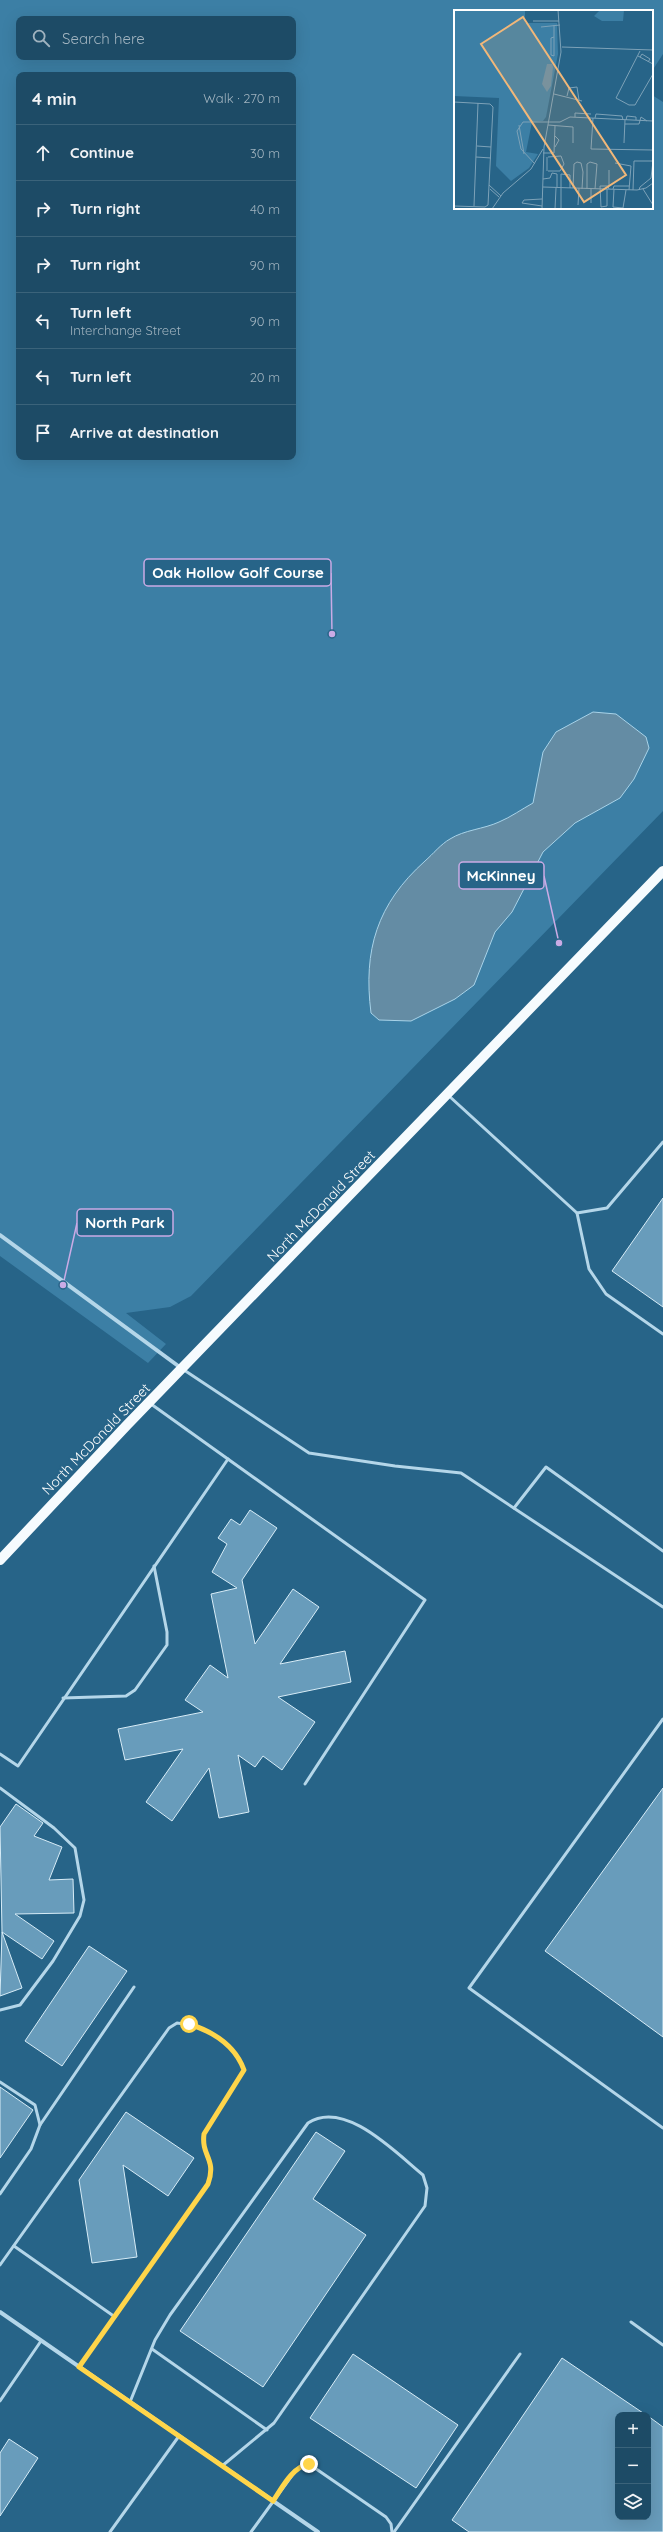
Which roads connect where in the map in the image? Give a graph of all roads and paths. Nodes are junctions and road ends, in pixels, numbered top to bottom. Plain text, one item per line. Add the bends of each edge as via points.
1 (663, 871) edge
2 (448, 1095) junction
3 (663, 1142) edge
4 (577, 1213) junction
5 (0, 1235) edge
6 (663, 1334) edge
7 (183, 1369) junction
8 (149, 1403) junction
9 (228, 1459) junction
10 (514, 1508) junction
11 (663, 1551) edge
12 (0, 1560) edge
13 (154, 1566) junction
14 (663, 1607) edge
15 (63, 1698) junction
16 (663, 1719) edge
17 (0, 1754) edge
18 (305, 1784) dead end
19 (0, 1788) edge
20 (134, 1987) dead end
21 (0, 2010) edge
22 (0, 2082) edge
23 (40, 2125) junction
24 (663, 2128) edge
25 (0, 2194) edge
26 (14, 2246) junction
27 (0, 2265) edge
28 (0, 2312) edge
29 (114, 2317) junction
30 (631, 2322) dead end
31 (41, 2341) junction
32 (663, 2344) edge
33 (152, 2349) junction
34 (520, 2354) dead end
35 (79, 2367) junction
36 (0, 2401) edge
37 (130, 2402) junction
38 (266, 2430) junction
39 (179, 2436) junction
40 (222, 2466) junction
41 (273, 2501) junction
42 (110, 2532) edge
43 (252, 2532) edge
44 (318, 2532) edge
45 (393, 2532) edge

1 - 2 main road, North McDonald Street
2 - 4 lane
2 - 7 main road, North McDonald Street
3 - 4 lane via 607,1208
4 - 6 lane via 588,1269 606,1294
5 - 7 street
7 - 8 main road, North McDonald Street
7 - 10 lane via 309,1452 395,1466 461,1473
8 - 9 lane
8 - 12 main road, North McDonald Street
9 - 13 lane
9 - 18 lane via 425,1600
10 - 11 lane via 546,1467
10 - 14 lane
13 - 15 lane
13 - 15 lane via 167,1632 167,1645 135,1690 126,1696
15 - 17 lane via 18,1766
16 - 24 lane via 470,1988
19 - 21 lane via 54,1828 75,1848 84,1900 80,1916 53,1961 20,2005
20 - 23 lane
22 - 23 lane via 35,2105
23 - 25 lane via 30,2149
26 - 27 lane
26 - 29 lane
26 - 29 lane via 169,2028 177,2023 207,2030 239,2056 244,2070 204,2134 202,2146 210,2160 212,2172 208,2184
28 - 31 street
29 - 35 lane
30 - 32 lane
31 - 35 street
31 - 36 lane
33 - 37 lane
33 - 38 lane
33 - 38 lane via 170,2315 308,2123 330,2115 361,2126 423,2175 426,2188 425,2206 274,2423
34 - 45 lane
35 - 37 street
37 - 39 street
38 - 40 lane
39 - 40 street
39 - 42 lane
40 - 41 street
41 - 43 lane
41 - 44 street
41 - 45 lane via 296,2470 302,2465 309,2464 386,2517

